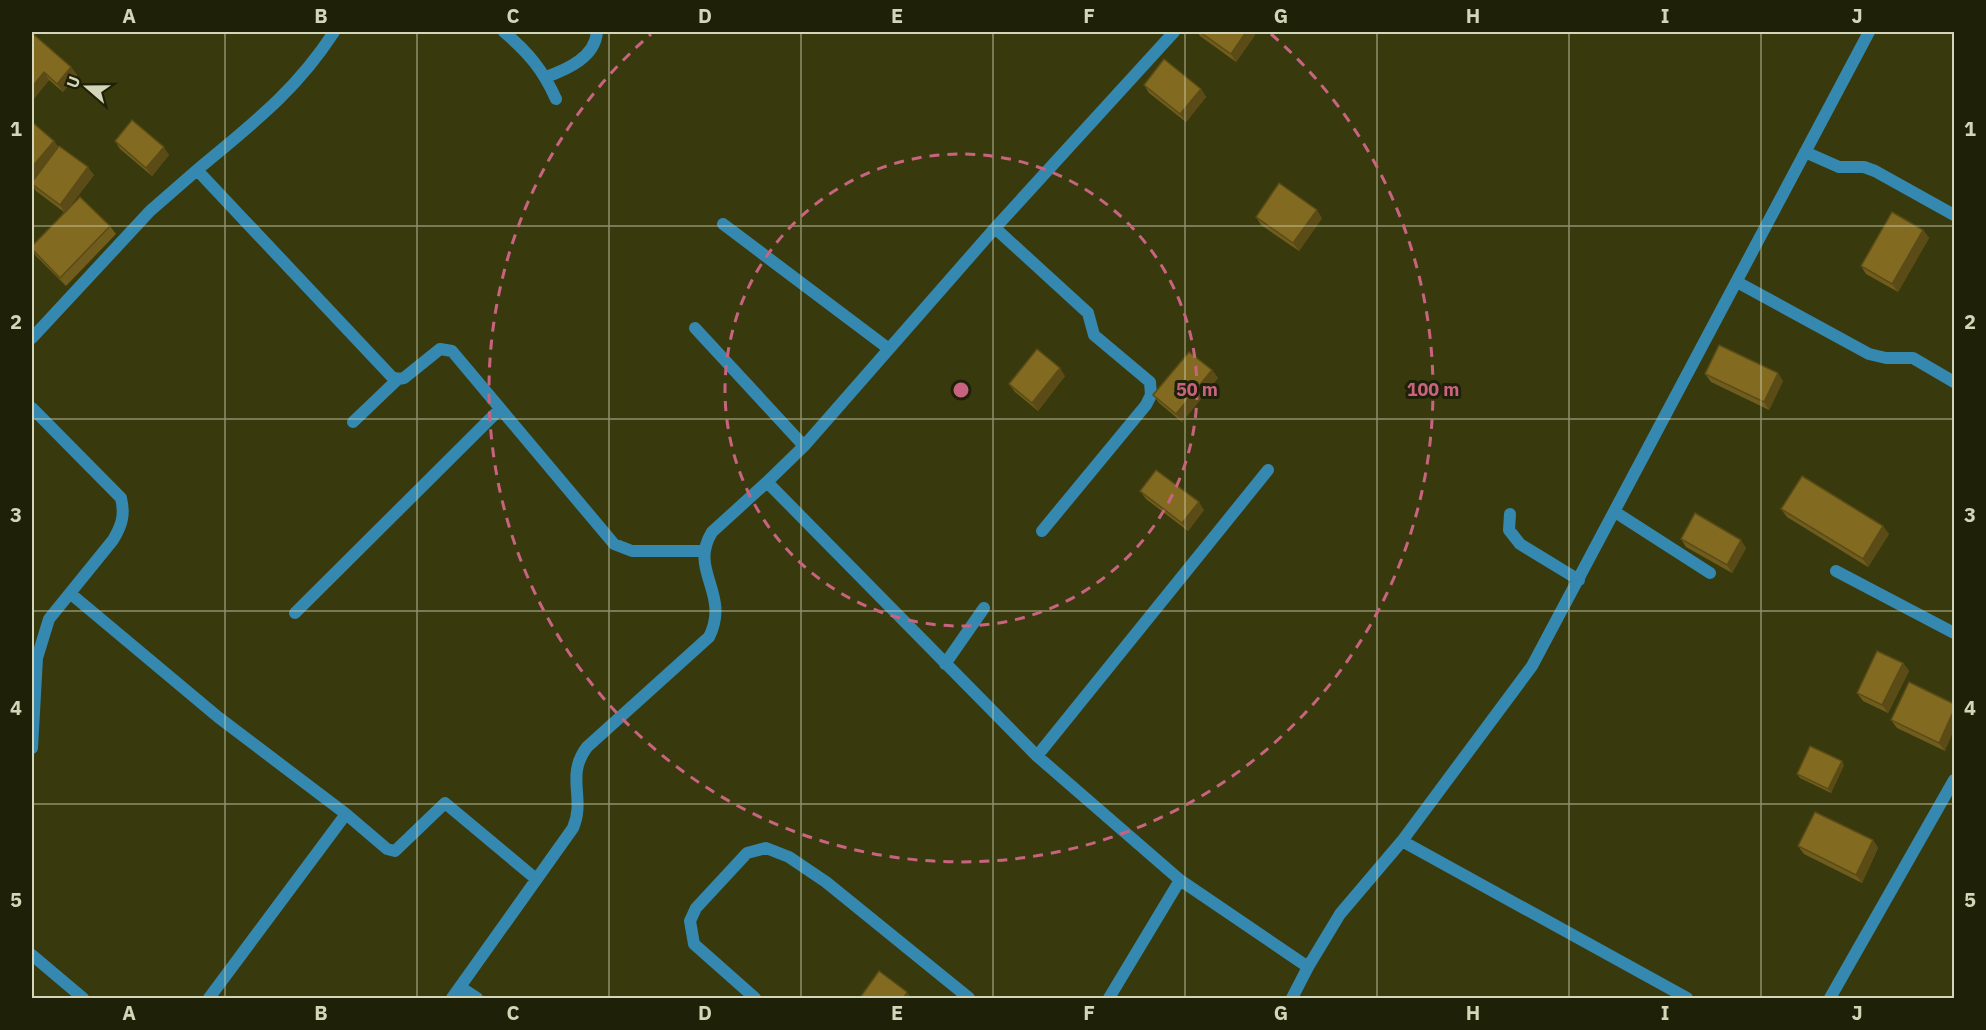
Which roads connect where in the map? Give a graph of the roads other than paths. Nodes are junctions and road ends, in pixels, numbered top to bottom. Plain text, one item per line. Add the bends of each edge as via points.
1 (334, 32) edge
2 (504, 32) edge
3 (597, 32) edge
4 (1174, 32) edge
5 (1869, 32) edge
6 (546, 78) junction
7 (556, 99) dead end
8 (1805, 152) junction
9 (197, 170) junction
10 (1954, 216) edge
11 (723, 224) dead end
12 (994, 228) junction
13 (1737, 282) junction
14 (695, 328) dead end
15 (32, 338) edge
16 (889, 349) junction
17 (398, 379) junction
18 (1954, 382) edge
19 (32, 408) edge
20 (500, 409) junction
21 (353, 422) dead end
22 (804, 446) junction
23 (1268, 470) dead end
24 (767, 482) junction
25 (1615, 512) junction
26 (1510, 514) dead end
27 (1042, 531) dead end
28 (703, 551) junction
29 (1836, 571) dead end
30 (1710, 573) edge
31 (1579, 580) junction
32 (71, 594) junction
33 (984, 608) dead end
34 (295, 613) dead end
35 (1954, 633) edge
36 (945, 664) junction
37 (32, 748) edge
38 (1037, 756) junction
39 (1954, 780) edge
40 (346, 814) junction
41 (1402, 841) junction
42 (536, 879) junction
43 (1180, 880) junction
44 (32, 955) edge
45 (1308, 967) junction
46 (460, 987) junction
47 (83, 999) edge
48 (209, 999) edge
49 (452, 999) edge
50 (477, 999) edge
51 (755, 999) edge
52 (969, 999) edge
53 (1109, 999) edge
54 (1292, 999) edge
55 (1687, 999) edge
56 (1830, 999) edge

1 - 9 street via 287,94
2 - 6 street via 527,52
3 - 6 street via 583,59
4 - 12 street
5 - 8 street
6 - 7 street
8 - 10 street via 1839,167 1875,171
8 - 13 street
9 - 15 street via 150,211
9 - 17 street
11 - 16 street
12 - 16 street
12 - 27 street via 1088,313 1094,335 1149,382 1151,394
13 - 18 street via 1869,354 1913,358
13 - 25 street
14 - 22 street
16 - 22 street
17 - 20 street via 446,348
17 - 21 street
19 - 32 street via 121,498 124,510 121,527 113,540
20 - 28 street via 614,544 632,551
20 - 34 street
22 - 24 street
23 - 38 street
24 - 28 street via 712,532
24 - 36 street
25 - 30 street
25 - 31 street
26 - 31 street via 1508,523 1513,537
28 - 42 street via 716,600 715,626 709,637 579,758 575,778 577,819
29 - 35 street
31 - 41 street via 1532,666
32 - 37 street via 49,619 37,658
32 - 40 street via 218,717
33 - 36 street
36 - 38 street
38 - 43 street
39 - 56 street
40 - 42 street via 395,851 445,803
40 - 48 street
41 - 45 street via 1340,914
41 - 55 street
42 - 46 street
43 - 45 street
43 - 53 street
44 - 47 street
45 - 54 street
46 - 49 street
46 - 50 street
51 - 52 street via 694,944 690,921 696,908 747,853 766,848 789,857 826,882

